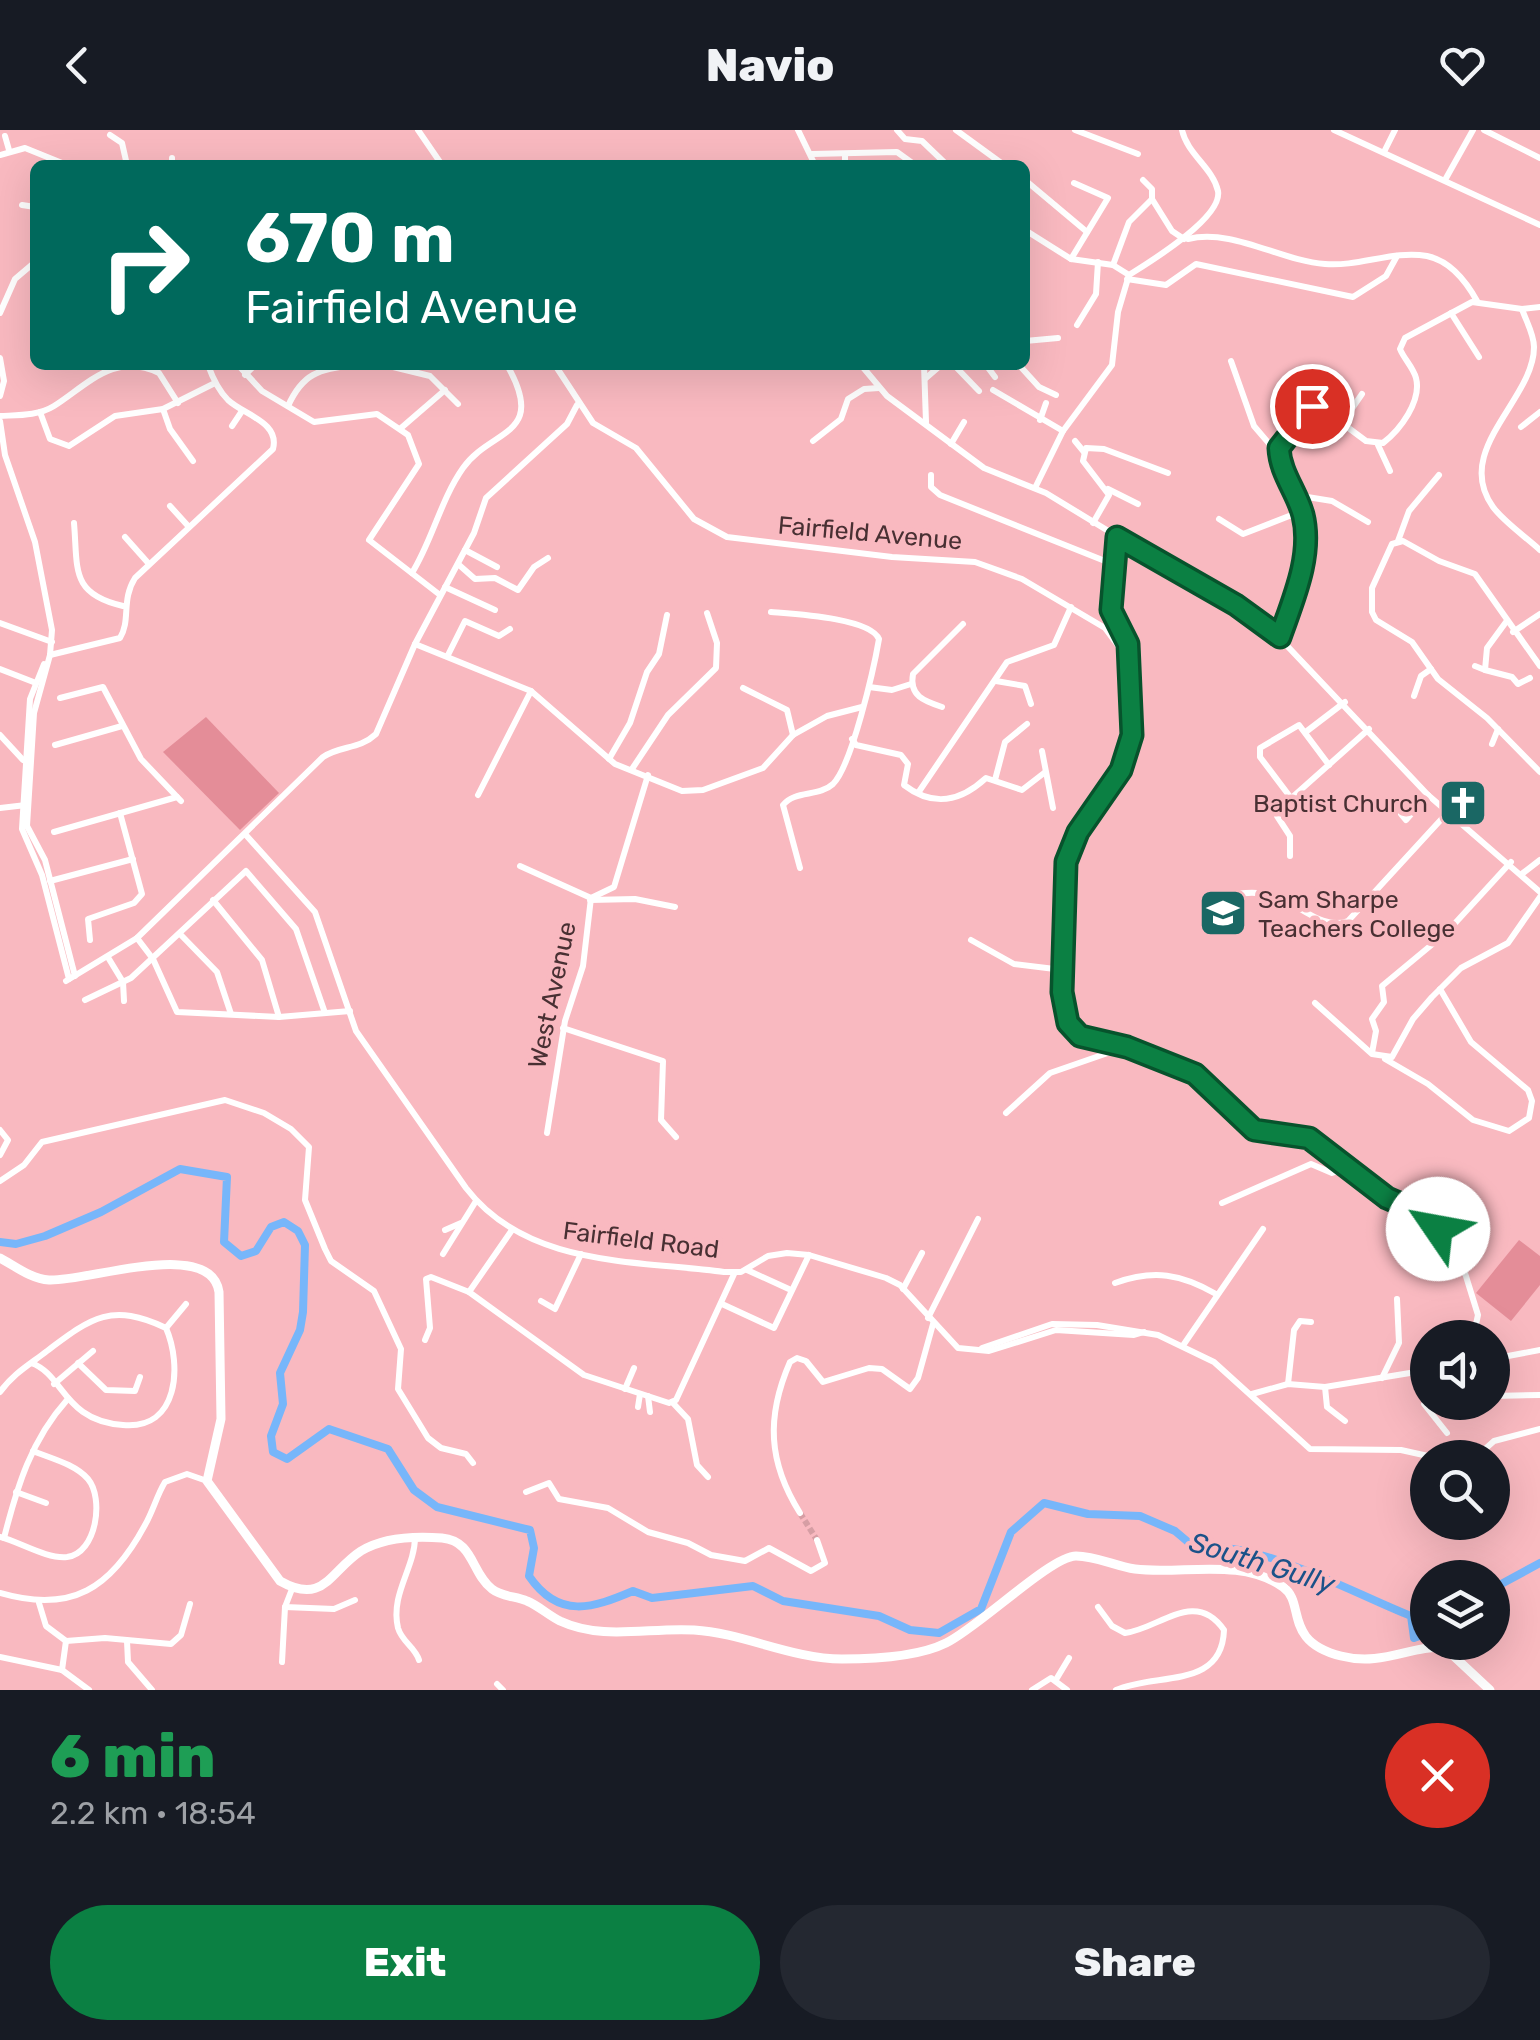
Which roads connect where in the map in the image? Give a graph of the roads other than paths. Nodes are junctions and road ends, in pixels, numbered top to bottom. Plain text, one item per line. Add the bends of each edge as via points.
1 (418, 130) edge
2 (798, 130) edge
3 (897, 130) edge
4 (956, 130) edge
5 (1075, 130) edge
6 (1182, 130) edge
7 (1334, 130) edge
8 (1395, 130) edge
9 (1473, 130) edge
10 (1484, 130) edge
11 (110, 135) dead end
12 (5, 136) dead end
13 (904, 139) junction
14 (9, 150) junction
15 (897, 152) junction
16 (1384, 152) junction
17 (812, 154) junction
18 (845, 154) junction
19 (1138, 154) dead end
20 (0, 155) edge
21 (1540, 158) edge
22 (58, 160) edge
23 (125, 160) edge
24 (439, 160) edge
25 (814, 160) edge
26 (846, 160) edge
27 (908, 160) edge
28 (943, 160) edge
29 (997, 160) edge
30 (1143, 180) dead end
31 (1446, 180) junction
32 (1074, 183) dead end
33 (1030, 184) edge
34 (1152, 198) junction
35 (22, 206) dead end
36 (30, 207) edge
37 (1540, 225) edge
38 (1087, 232) junction
39 (1030, 233) edge
40 (1185, 239) junction
41 (1397, 256) junction
42 (1072, 259) junction
43 (1098, 262) junction
44 (1113, 265) junction
45 (30, 266) edge
46 (1128, 277) junction
47 (1477, 302) junction
48 (1540, 307) edge
49 (1522, 309) junction
50 (1451, 313) junction
51 (0, 314) edge
52 (1077, 325) dead end
53 (1058, 338) dead end
54 (1030, 341) edge
55 (1479, 357) dead end
56 (0, 358) edge
57 (1231, 361) dead end
58 (108, 370) edge
59 (153, 370) edge
60 (210, 370) edge
61 (242, 370) edge
62 (250, 370) edge
63 (321, 370) edge
64 (422, 370) edge
65 (509, 370) edge
66 (558, 370) edge
67 (865, 370) edge
68 (924, 370) edge
69 (936, 370) edge
70 (959, 370) edge
71 (990, 370) edge
72 (1024, 370) edge
73 (245, 375) junction
74 (995, 377) dead end
75 (925, 379) junction
76 (215, 383) junction
77 (881, 388) junction
78 (445, 390) junction
79 (993, 390) dead end
80 (979, 392) dead end
81 (1362, 394) dead end
82 (1056, 395) dead end
83 (0, 396) edge
84 (178, 403) junction
85 (1046, 403) dead end
86 (458, 404) dead end
87 (578, 404) junction
88 (288, 406) junction
89 (163, 410) junction
90 (242, 410) junction
91 (40, 412) junction
92 (1540, 412) edge
93 (0, 418) edge
94 (1040, 420) junction
95 (964, 422) dead end
96 (1342, 422) junction
97 (926, 424) junction
98 (232, 426) dead end
99 (1521, 427) dead end
100 (402, 428) junction
101 (1064, 431) junction
102 (1, 441) edge
103 (812, 441) dead end
104 (1076, 441) dead end
105 (951, 444) junction
106 (1378, 444) junction
107 (1084, 452) junction
108 (1279, 455) junction
109 (193, 461) dead end
110 (1390, 470) dead end
111 (1168, 473) dead end
112 (1440, 475) dead end
113 (932, 476) dead end
114 (14, 484) junction
115 (0, 486) edge
116 (1035, 488) junction
117 (1107, 488) junction
118 (1294, 495) junction
119 (1138, 504) dead end
120 (170, 506) dead end
121 (1302, 511) junction
122 (1219, 518) dead end
123 (1368, 522) dead end
124 (74, 523) dead end
125 (1094, 523) junction
126 (190, 527) junction
127 (125, 537) dead end
128 (1117, 537) junction
129 (1398, 540) junction
130 (465, 550) junction
131 (1540, 550) edge
132 (548, 558) dead end
133 (149, 564) junction
134 (458, 564) junction
135 (1115, 565) junction
136 (497, 567) dead end
137 (412, 573) junction
138 (445, 586) junction
139 (440, 595) junction
140 (123, 606) junction
141 (1071, 607) junction
142 (495, 610) dead end
143 (772, 612) dead end
144 (707, 613) dead end
145 (1540, 614) edge
146 (667, 615) dead end
147 (1506, 622) junction
148 (0, 623) edge
149 (963, 624) dead end
150 (510, 629) dead end
151 (1513, 632) junction
152 (1280, 637) junction
153 (52, 642) junction
154 (415, 644) junction
155 (1126, 653) junction
156 (448, 655) junction
157 (49, 657) junction
158 (1475, 666) dead end
159 (1540, 666) edge
160 (1432, 668) junction
161 (0, 670) edge
162 (1485, 670) junction
163 (1530, 678) dead end
164 (996, 682) junction
165 (37, 683) junction
166 (912, 684) junction
167 (869, 687) junction
168 (743, 688) dead end
169 (531, 691) junction
170 (1414, 696) dead end
171 (60, 698) dead end
172 (1345, 702) junction
173 (1031, 704) dead end
174 (862, 706) junction
175 (942, 708) dead end
176 (1027, 724) dead end
177 (122, 726) junction
178 (1369, 729) junction
179 (1498, 729) junction
180 (1307, 731) junction
181 (0, 735) edge
182 (793, 735) junction
183 (852, 738) junction
184 (1492, 744) dead end
185 (54, 745) dead end
186 (1042, 751) dead end
187 (610, 758) junction
188 (26, 761) junction
189 (1329, 765) junction
190 (632, 769) junction
191 (1540, 772) edge
192 (1044, 774) junction
193 (648, 775) junction
194 (995, 780) junction
195 (918, 793) junction
196 (478, 795) dead end
197 (1428, 795) junction
198 (1291, 798) junction
199 (24, 805) junction
200 (0, 808) edge
201 (1052, 808) dead end
202 (1448, 812) junction
203 (120, 813) junction
204 (1401, 814) dead end
205 (54, 832) dead end
206 (245, 834) junction
207 (1290, 856) dead end
208 (133, 858) junction
209 (1540, 860) edge
210 (1511, 862) junction
211 (520, 866) dead end
212 (800, 868) dead end
213 (1524, 873) junction
214 (47, 877) junction
215 (1540, 894) edge
216 (591, 899) junction
217 (213, 900) junction
218 (675, 907) dead end
219 (1218, 907) dead end
220 (180, 934) junction
221 (137, 938) junction
222 (90, 940) dead end
223 (971, 940) dead end
224 (981, 940) dead end
225 (987, 948) junction
226 (109, 959) junction
227 (153, 959) junction
228 (1064, 970) junction
229 (122, 982) junction
230 (1440, 989) junction
231 (85, 1000) dead end
232 (124, 1001) dead end
233 (1315, 1003) dead end
234 (350, 1011) junction
235 (326, 1013) junction
236 (230, 1014) junction
237 (279, 1017) junction
238 (563, 1028) junction
239 (1127, 1047) junction
240 (1372, 1054) junction
241 (1384, 1059) junction
242 (1006, 1113) dead end
243 (547, 1128) dead end
244 (0, 1130) edge
245 (676, 1137) dead end
246 (0, 1155) edge
247 (1349, 1168) junction
248 (0, 1181) edge
249 (476, 1201) junction
250 (1222, 1203) dead end
251 (978, 1219) dead end
252 (462, 1223) junction
253 (1263, 1229) dead end
254 (445, 1230) dead end
255 (512, 1230) junction
256 (922, 1253) dead end
257 (443, 1254) dead end
258 (581, 1254) junction
259 (809, 1255) junction
260 (0, 1258) edge
261 (746, 1270) junction
262 (735, 1272) junction
263 (1115, 1283) dead end
264 (903, 1289) junction
265 (791, 1290) junction
266 (469, 1292) junction
267 (1216, 1294) junction
268 (1398, 1299) dead end
269 (541, 1301) dead end
270 (186, 1304) dead end
271 (722, 1304) junction
272 (1477, 1320) edge
273 (930, 1321) junction
274 (1311, 1322) dead end
275 (166, 1328) junction
276 (425, 1340) dead end
277 (1184, 1344) junction
278 (1540, 1350) edge
279 (92, 1351) dead end
280 (1510, 1356) edge
281 (31, 1363) junction
282 (78, 1363) junction
283 (634, 1368) dead end
284 (1410, 1375) edge
285 (140, 1377) dead end
286 (1382, 1378) junction
287 (54, 1384) junction
288 (1288, 1384) junction
289 (1324, 1388) junction
290 (625, 1389) junction
291 (0, 1392) edge
292 (1252, 1394) junction
293 (644, 1395) junction
294 (1540, 1395) edge
295 (1510, 1396) edge
296 (67, 1400) junction
297 (672, 1402) junction
298 (638, 1407) dead end
299 (650, 1412) dead end
300 (1437, 1420) edge
301 (1344, 1422) dead end
302 (1540, 1430) edge
303 (1447, 1433) dead end
304 (1498, 1440) edge
305 (32, 1450) junction
306 (1410, 1453) edge
307 (473, 1463) dead end
308 (708, 1477) dead end
309 (207, 1481) junction
310 (16, 1492) junction
311 (526, 1492) dead end
312 (46, 1503) dead end
313 (800, 1513) tunnel mouth
314 (415, 1537) junction
315 (2, 1538) edge
316 (817, 1540) dead end
317 (292, 1588) junction
318 (0, 1593) edge
319 (355, 1600) dead end
320 (39, 1603) junction
321 (190, 1604) dead end
322 (285, 1607) junction
323 (1098, 1607) dead end
324 (66, 1641) junction
325 (127, 1641) junction
326 (0, 1657) edge
327 (1070, 1658) dead end
328 (419, 1660) dead end
329 (282, 1662) dead end
330 (62, 1670) junction
331 (1057, 1678) junction
332 (89, 1690) edge
333 (152, 1690) edge
334 (1032, 1690) edge
335 (1068, 1690) edge
336 (1116, 1690) edge
337 (1490, 1690) edge

1 - 24 street
2 - 17 street
3 - 13 street
4 - 29 street
5 - 19 street
6 - 40 street via 1218,192
7 - 16 street
8 - 16 street
9 - 31 street
10 - 21 street
11 - 23 street via 122,144
12 - 14 street
13 - 15 street
13 - 28 street via 922,141
14 - 20 street
14 - 22 street via 39,150
15 - 18 street
15 - 27 street
16 - 31 street
17 - 18 street
17 - 25 street
18 - 26 street
30 - 34 street
31 - 37 street
32 - 38 street via 1108,198
33 - 38 street
34 - 40 street via 1172,231
34 - 44 street via 1129,222
35 - 36 street
38 - 42 street
39 - 42 street
40 - 41 street via 1216,237 1328,264
40 - 46 street
41 - 46 street via 1386,276 1353,297 1196,264 1166,285
41 - 47 street via 1429,256 1450,266
42 - 43 street
43 - 44 street
43 - 52 street via 1096,294
44 - 46 street
45 - 51 street via 16,279
46 - 101 street via 1112,365
47 - 49 street
47 - 50 street
48 - 49 street
49 - 131 street via 1534,341 1532,360 1483,466 1494,509
50 - 55 street
50 - 106 street via 1401,344 1417,379 1415,396 1398,429
53 - 54 street
56 - 83 street
57 - 108 street via 1254,426
58 - 91 street
59 - 84 street
60 - 76 street
61 - 73 street
62 - 73 street
63 - 88 street via 303,378
64 - 78 street
65 - 137 street via 518,420 463,468
66 - 87 street, Fairfield Avenue
67 - 77 street
68 - 75 street
69 - 75 street
70 - 80 street
71 - 74 street
72 - 82 street
73 - 88 street
75 - 97 street
76 - 84 street
76 - 90 street
77 - 97 street
77 - 103 street via 848,399 842,419
78 - 86 street
78 - 100 street
79 - 94 street
81 - 96 street
84 - 89 street
85 - 94 street
87 - 130 street via 568,424 486,498
87 - 141 street, Fairfield Avenue via 593,423 636,448 694,519 727,536 968,561 1007,572
88 - 100 street via 314,422 378,414
89 - 91 street via 116,416 69,446 50,439
89 - 109 street
90 - 98 street
90 - 126 street via 268,426 274,449
91 - 93 street
92 - 99 street
93 - 102 street
94 - 101 street
95 - 105 street
96 - 106 street
96 - 108 street via 1320,406 1308,407
97 - 105 street
100 - 137 street via 415,444 418,464 369,540
101 - 116 street
102 - 114 street
104 - 107 street
105 - 116 street via 995,474
106 - 110 street
107 - 111 street via 1104,448
107 - 117 street via 1083,461
108 - 118 street
112 - 129 street via 1408,511
113 - 135 street via 940,495
114 - 115 street
114 - 153 street via 35,542
116 - 125 street
117 - 119 street
117 - 125 street
118 - 121 street
118 - 123 street via 1332,500
120 - 126 street
121 - 122 street via 1243,534
121 - 152 street via 1301,569
124 - 140 street via 82,586 91,596
125 - 128 street
126 - 133 street
127 - 133 street
128 - 135 street
128 - 152 street
129 - 147 street via 1475,574
129 - 160 street via 1376,574 1372,612 1412,642
130 - 134 street
130 - 136 street
132 - 134 street via 518,590 496,578 475,579
133 - 140 street
134 - 138 street
135 - 155 street via 1111,610
137 - 139 street
138 - 139 street
138 - 142 street
139 - 154 street
140 - 157 street via 120,638
141 - 155 street, Fairfield Avenue via 1105,628
141 - 164 street via 1054,645 1007,662
143 - 167 street via 876,632
144 - 190 street via 717,666 668,715
145 - 151 street
146 - 187 street via 659,654
147 - 151 street
147 - 162 street via 1487,648
148 - 153 street
149 - 166 street via 919,664
150 - 156 street via 499,636 465,621
151 - 159 street
152 - 172 street
153 - 157 street
154 - 156 street
154 - 206 street via 376,734 363,745 323,756
155 - 228 street via 1132,735 1121,770 1078,832 1066,862
156 - 169 street
157 - 165 street
158 - 162 street
160 - 170 street
160 - 179 street
161 - 165 street
162 - 163 street via 1518,684
164 - 173 street via 1026,686
164 - 195 street
165 - 188 street
166 - 167 street
166 - 175 street via 921,699
167 - 174 street
168 - 182 street via 787,710
169 - 187 street
169 - 196 street
171 - 177 street via 102,686
172 - 178 street
172 - 180 street
174 - 182 street
174 - 183 street
176 - 194 street via 1005,742
177 - 185 street
177 - 203 street via 142,760 179,799
178 - 189 street
178 - 197 street
179 - 184 street
179 - 191 street
180 - 189 street
180 - 198 street via 1294,725 1259,752
181 - 188 street
182 - 193 street via 763,768 690,792
183 - 195 street via 856,745 901,755 908,764 904,785
183 - 212 street via 831,786 783,805
186 - 192 street
187 - 190 street
188 - 199 street
189 - 198 street
190 - 193 street
192 - 194 street via 1022,790
192 - 201 street
193 - 216 street, West Avenue via 614,888
194 - 195 street via 986,778 948,801
197 - 202 street
197 - 204 street via 1406,820
198 - 207 street via 1277,816 1290,836
199 - 200 street
199 - 214 street
202 - 210 street
202 - 219 street via 1348,922 1328,923 1278,896 1255,892 1227,896
203 - 205 street
203 - 208 street
206 - 221 street
206 - 234 street, Fairfield Road via 315,912
208 - 214 street
208 - 222 street via 142,894 134,904 88,919
209 - 213 street
210 - 213 street
210 - 240 street via 1447,932 1382,986 1384,1002 1372,1018
211 - 216 street
213 - 215 street
214 - 226 street via 70,979
215 - 230 street via 1508,943 1461,968
216 - 218 street
216 - 238 street, West Avenue via 584,966
217 - 220 street
217 - 235 street via 241,872 252,874 296,929
217 - 237 street via 262,960
220 - 227 street
220 - 236 street via 216,972
221 - 226 street
221 - 227 street
223 - 225 street
224 - 225 street
225 - 228 street via 1025,968
226 - 229 street
227 - 229 street
227 - 236 street via 177,1012
228 - 239 street via 1062,992 1073,1031
229 - 231 street
229 - 232 street
230 - 241 street
230 - 241 street via 1471,1042 1528,1090 1532,1110 1523,1125 1498,1130 1473,1120
233 - 240 street
234 - 235 street
234 - 249 street, Fairfield Road via 356,1032
235 - 237 street
236 - 237 street
238 - 243 street, West Avenue
238 - 245 street via 662,1061 661,1120
239 - 242 street via 1050,1074
239 - 247 street via 1195,1074 1254,1130 1300,1134
240 - 241 street
244 - 246 street via 8,1140
247 - 250 street via 1332,1173 1311,1164
247 - 272 street via 1415,1210 1453,1246
248 - 307 street via 42,1142 225,1100 291,1129 309,1146 305,1200 324,1249 331,1261 372,1286 400,1354 398,1388 428,1438
249 - 252 street
249 - 255 street, Fairfield Road
251 - 273 street
252 - 254 street
252 - 257 street
253 - 267 street
255 - 258 street, Fairfield Road via 546,1248
255 - 266 street
256 - 264 street
258 - 262 street, Fairfield Road
258 - 269 street via 554,1310
259 - 261 street, Fairfield Road via 774,1254
259 - 264 street, Fairfield Road
259 - 265 street
260 - 309 main road via 50,1280 185,1266 215,1275 220,1419
261 - 262 street, Fairfield Road
261 - 265 street
262 - 271 street
263 - 267 street via 1160,1273
264 - 273 street, Fairfield Road
265 - 271 street via 774,1328
266 - 276 street via 426,1279
266 - 290 street via 584,1375
267 - 277 street
268 - 286 street via 1399,1343
270 - 275 street
271 - 297 street
273 - 277 street, Fairfield Road via 950,1344 976,1349 1001,1348 1044,1331 1144,1332
273 - 313 street via 910,1389 882,1369 823,1382 806,1362 790,1362 772,1419 781,1479
274 - 288 street via 1300,1321 1294,1330
275 - 281 street via 136,1314 105,1316 82,1323
275 - 296 street via 177,1374 158,1414 139,1424 108,1423
277 - 292 street, Fairfield Road
278 - 280 street
279 - 282 street
281 - 287 street
281 - 291 street
282 - 285 street via 106,1390 135,1391
282 - 287 street
283 - 290 street
284 - 286 street
286 - 289 street
287 - 296 street
288 - 289 street
288 - 292 street
289 - 301 street via 1326,1407
290 - 293 street
292 - 306 street, Fairfield Road via 1310,1449
293 - 297 street
293 - 298 street
293 - 299 street
294 - 295 street
296 - 305 street
297 - 308 street via 688,1419 697,1466
300 - 303 street
302 - 304 street
305 - 310 street
305 - 315 street via 92,1484 97,1505 89,1540 66,1557
309 - 317 main road via 280,1582
309 - 320 street via 187,1474 171,1478 129,1553 103,1582
310 - 312 street
310 - 315 street
311 - 316 street via 549,1483 559,1499 594,1503 648,1532 734,1560 751,1560 769,1548 811,1571 825,1562
314 - 317 main road via 362,1550 325,1586
314 - 328 street via 395,1608 399,1632
314 - 337 main road via 458,1542 494,1591 570,1625 604,1633 707,1632 842,1659 943,1645 985,1621 1063,1558 1156,1571 1215,1569 1286,1588 1302,1634 1334,1654 1394,1659 1445,1648
317 - 322 street
318 - 320 street
319 - 322 street via 334,1609
320 - 324 street via 46,1626
321 - 325 street via 176,1642
322 - 329 street
323 - 336 street via 1125,1633 1194,1610 1224,1630 1218,1656 1197,1674
324 - 325 street
324 - 330 street
325 - 333 street via 128,1662
326 - 330 street
327 - 331 street
330 - 332 street
331 - 334 street
331 - 335 street

